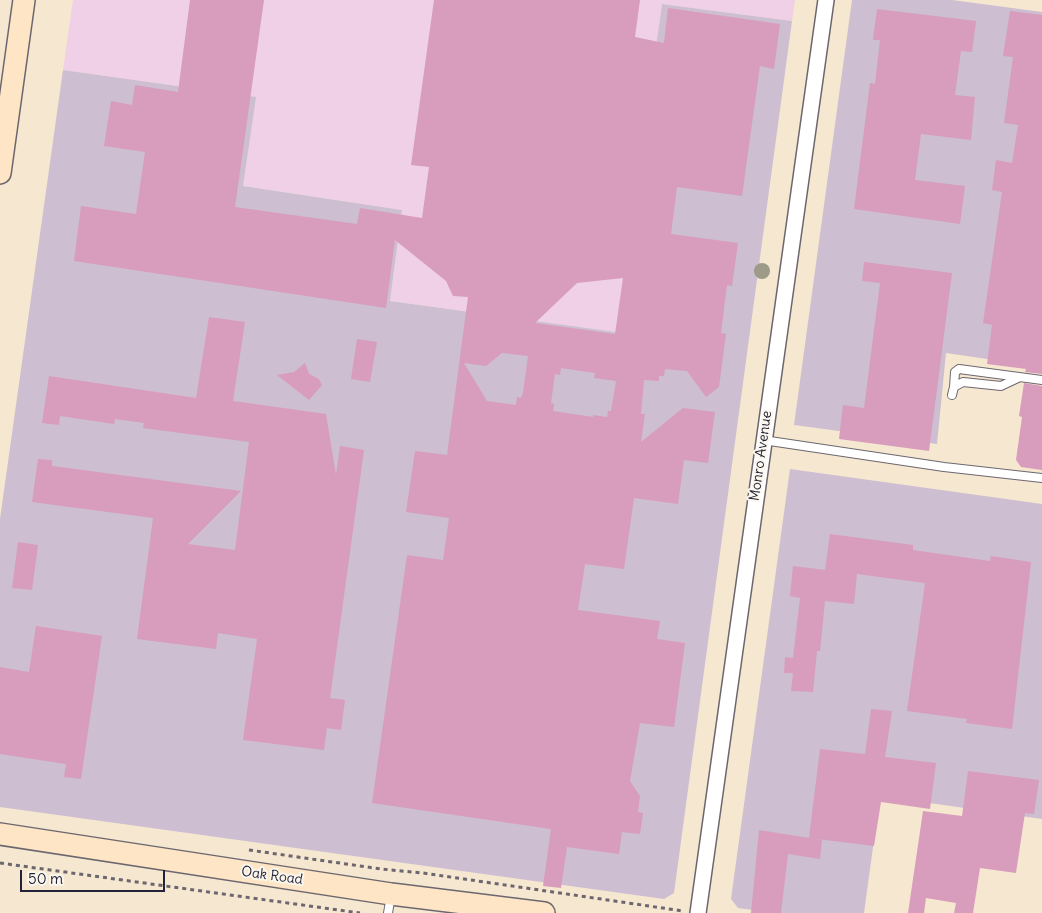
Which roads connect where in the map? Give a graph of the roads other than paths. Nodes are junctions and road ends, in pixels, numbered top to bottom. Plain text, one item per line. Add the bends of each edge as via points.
1 (24, 0) edge
2 (826, 0) edge
3 (0, 173) edge
4 (1020, 377) junction
5 (1042, 380) edge
6 (954, 387) junction
7 (952, 395) dead end
8 (763, 440) junction
9 (1042, 478) edge
10 (0, 834) edge
11 (390, 903) edge
12 (693, 912) edge
13 (544, 913) edge

1 - 3 street
2 - 8 street, Monro Avenue
4 - 5 lane
4 - 6 lane via 1001,386 963,382
4 - 6 lane via 959,369 955,372
6 - 7 lane
8 - 9 lane
8 - 12 street, Monro Avenue
10 - 11 street, Oak Road
11 - 13 street, Oak Road

